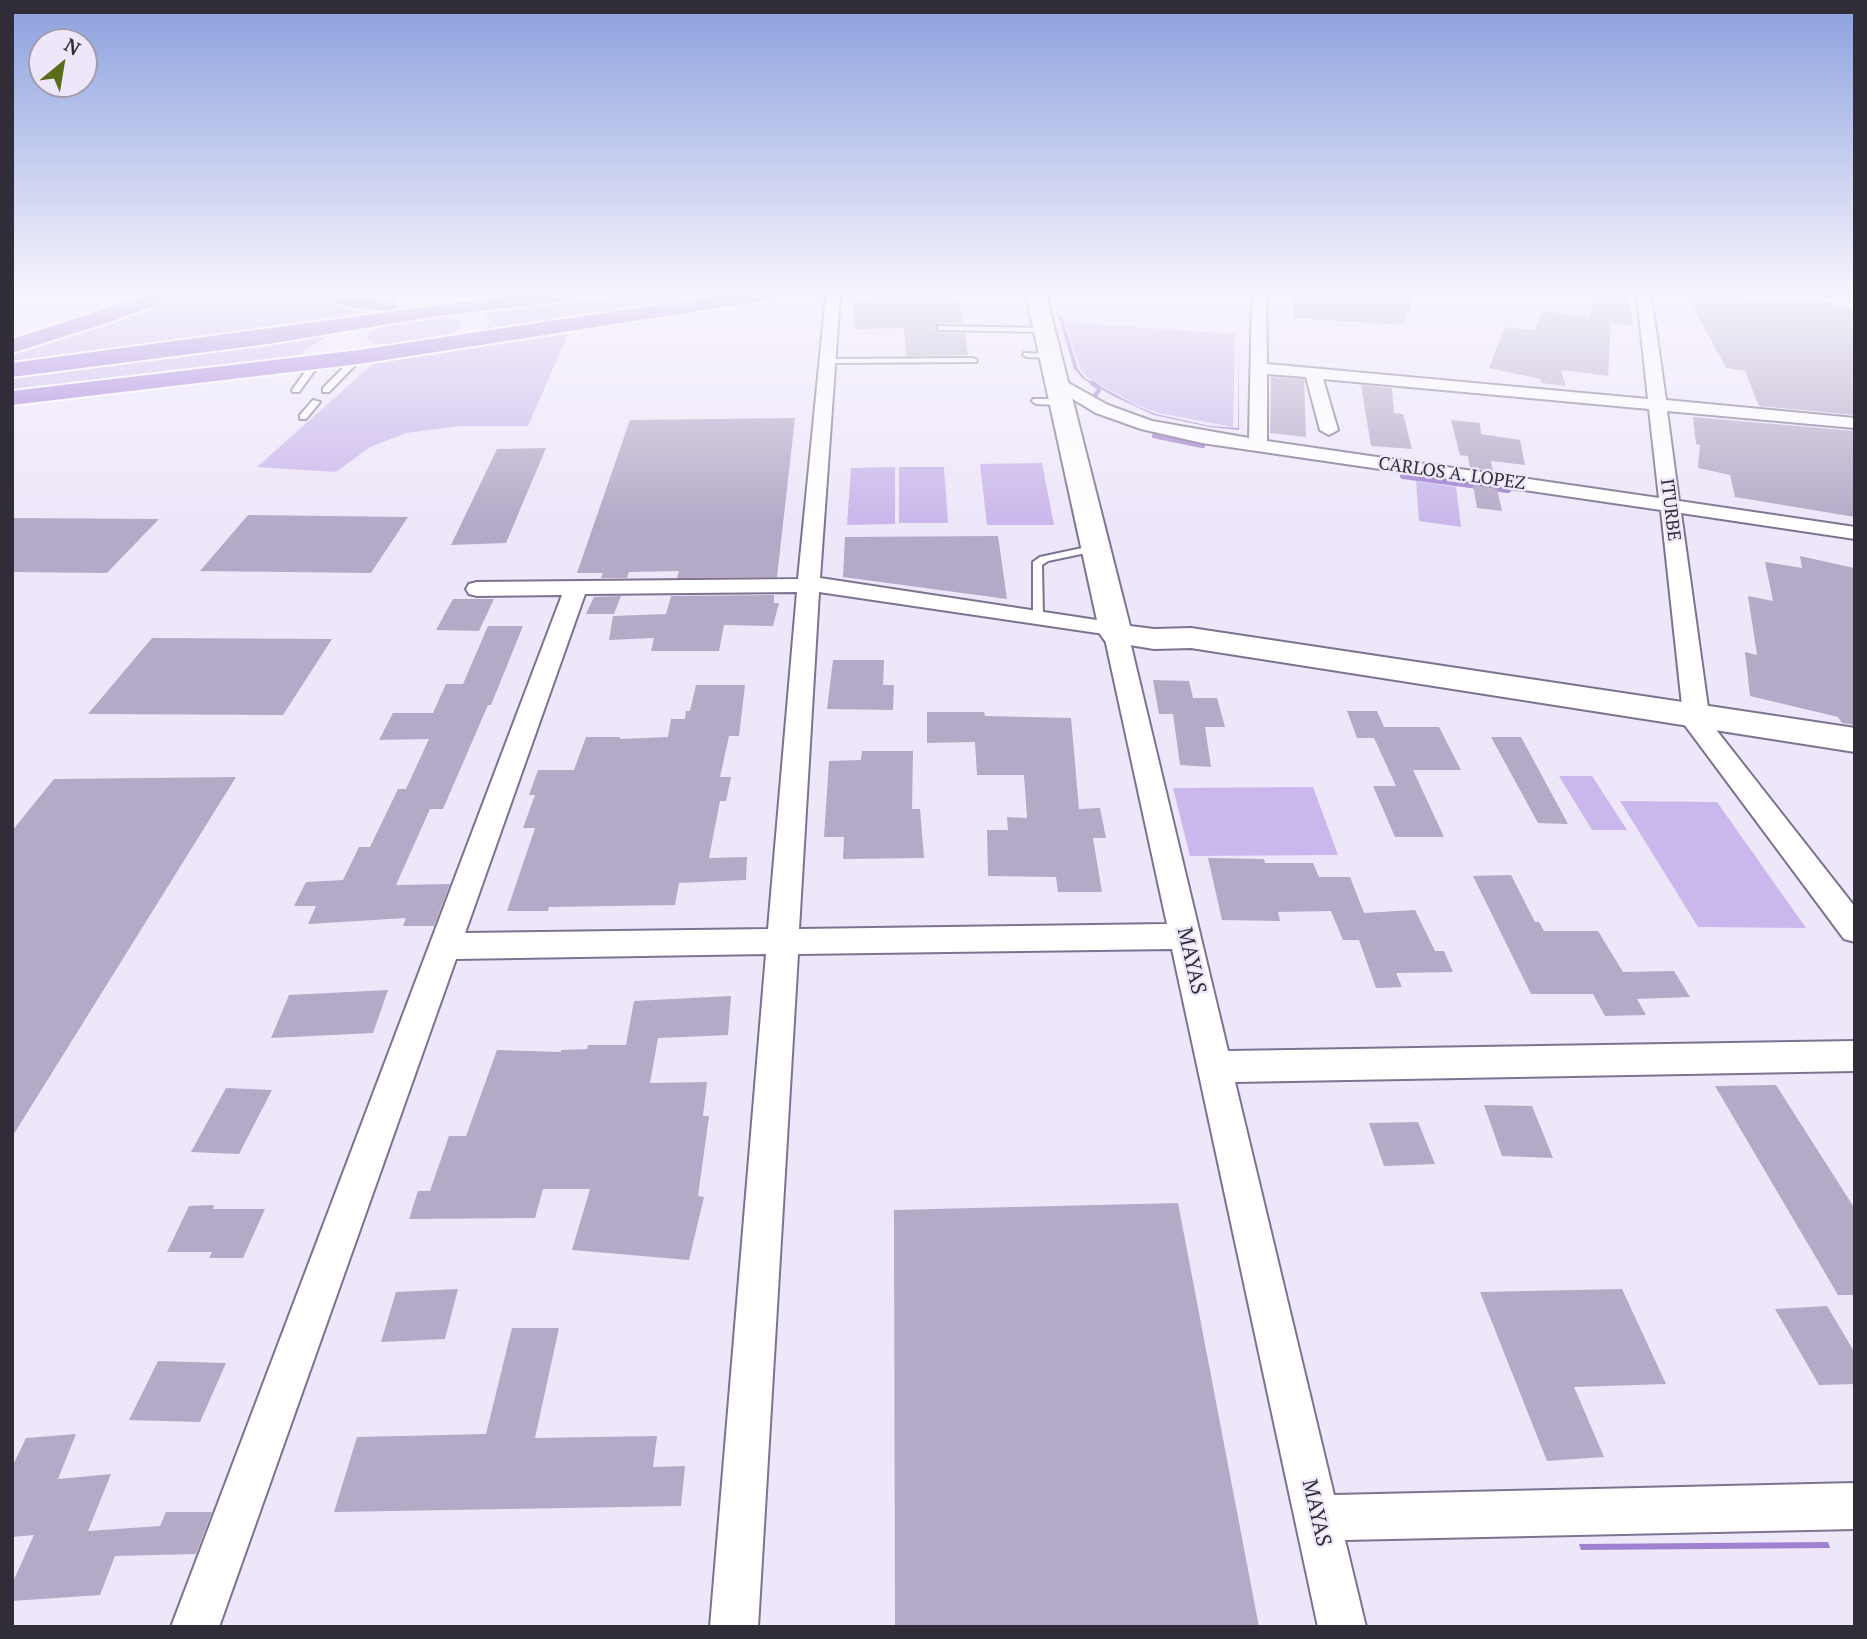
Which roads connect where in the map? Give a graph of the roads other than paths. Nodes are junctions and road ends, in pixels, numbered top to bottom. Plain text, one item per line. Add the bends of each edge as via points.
1 (242, 371) edge
2 (310, 371) edge
3 (345, 371) edge
4 (827, 371) edge
5 (1044, 371) edge
6 (1259, 371) edge
7 (1297, 371) edge
8 (1652, 371) edge
9 (1313, 373) junction
10 (296, 390) dead end
11 (326, 390) dead end
12 (1051, 396) junction
13 (12, 398) edge
14 (316, 402) dead end
15 (1656, 405) junction
16 (303, 417) dead end
17 (1855, 423) edge
18 (1329, 430) dead end
19 (1258, 445) junction
20 (1670, 506) junction
21 (1855, 533) edge
22 (1096, 548) junction
23 (808, 585) junction
24 (576, 588) junction
25 (477, 589) dead end
26 (1037, 617) junction
27 (1116, 631) junction
28 (1700, 725) junction
29 (1855, 740) edge
30 (1855, 758) edge
31 (1855, 930) edge
32 (1185, 936) junction
33 (783, 941) junction
34 (444, 946) junction
35 (1855, 1056) edge
36 (1215, 1067) junction
37 (1855, 1506) edge
38 (1317, 1518) junction
39 (195, 1627) edge
40 (734, 1627) edge
41 (1342, 1627) edge

1 - 13 highway
2 - 10 lane
3 - 11 lane
4 - 23 street
5 - 12 street, MAYAS
6 - 19 street
7 - 9 street
8 - 15 street, ITURBE
9 - 15 street
9 - 18 street
12 - 19 street, CARLOS A. LOPEZ via 1147,425
12 - 22 street, MAYAS
14 - 16 lane
15 - 17 street
15 - 20 street, ITURBE
19 - 20 street, CARLOS A. LOPEZ
20 - 21 street, CARLOS A. LOPEZ
20 - 28 street, ITURBE
22 - 26 lane via 1037,564
22 - 27 street, MAYAS
23 - 24 street
23 - 26 street
23 - 33 street
24 - 25 street
24 - 34 street
26 - 27 street
27 - 28 street via 1192,653
27 - 32 street, MAYAS
28 - 29 street
28 - 30 street
28 - 31 street
32 - 33 street
32 - 36 street, MAYAS
33 - 34 street
33 - 40 street
34 - 39 street
35 - 36 street
36 - 38 street, MAYAS
37 - 38 street
38 - 41 street, MAYAS

